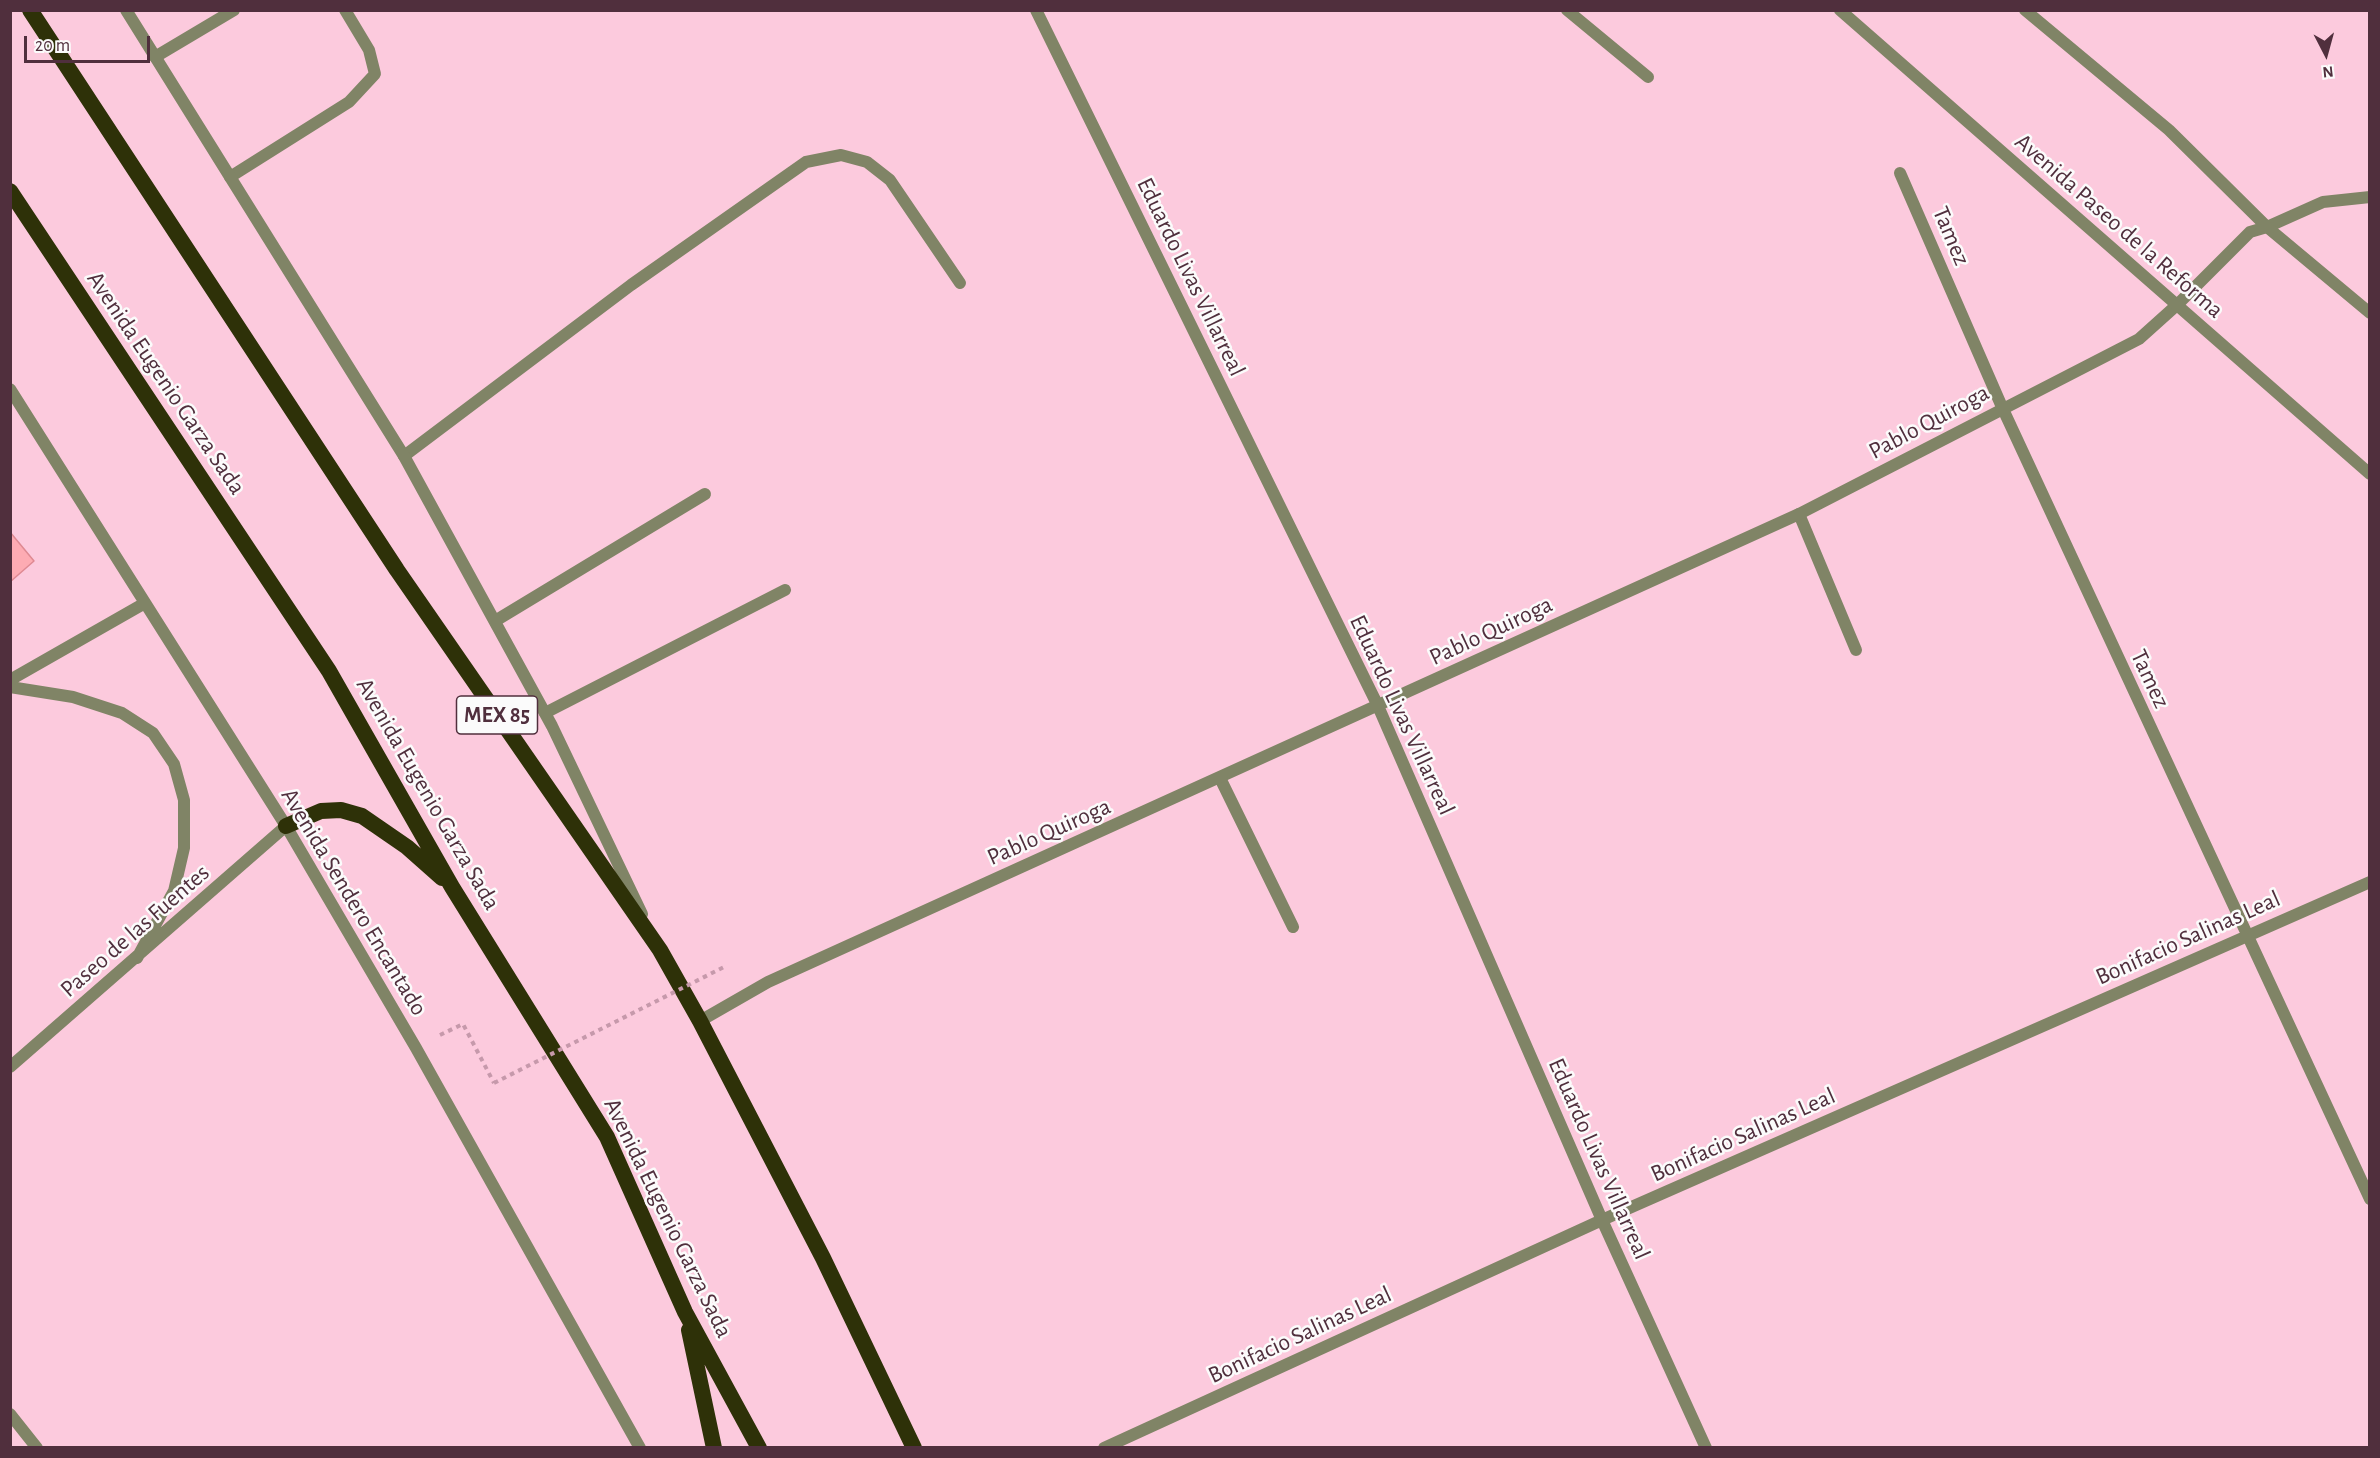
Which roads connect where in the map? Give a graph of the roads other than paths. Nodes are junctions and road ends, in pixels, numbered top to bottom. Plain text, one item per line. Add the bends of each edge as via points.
1 (30, 10) edge
2 (126, 10) edge
3 (234, 10) edge
4 (345, 10) edge
5 (1036, 10) edge
6 (1567, 10) edge
7 (1840, 10) edge
8 (2025, 10) edge
9 (155, 57) junction
10 (1648, 77) dead end
11 (1900, 173) dead end
12 (230, 177) junction
13 (10, 191) edge
14 (2370, 197) edge
15 (2267, 227) junction
16 (960, 283) dead end
17 (2178, 304) junction
18 (2370, 314) edge
19 (10, 389) edge
20 (2002, 407) junction
21 (404, 456) junction
22 (2370, 474) edge
23 (705, 494) dead end
24 (1799, 514) junction
25 (785, 590) dead end
26 (145, 603) junction
27 (495, 621) junction
28 (1856, 650) dead end
29 (10, 680) edge
30 (10, 687) edge
31 (1378, 706) junction
32 (545, 713) junction
33 (1220, 778) junction
34 (286, 826) junction
35 (2370, 882) edge
36 (452, 887) junction
37 (1293, 927) dead end
38 (2246, 936) junction
39 (660, 950) junction
40 (137, 958) junction
41 (700, 1021) junction
42 (10, 1067) edge
43 (2370, 1199) edge
44 (1602, 1220) junction
45 (686, 1312) junction
46 (10, 1414) edge
47 (37, 1448) edge
48 (640, 1448) edge
49 (714, 1448) edge
50 (759, 1448) edge
51 (914, 1448) edge
52 (1104, 1448) edge
53 (1706, 1448) edge

1 - 39 highway, MEX 85 via 397,570
2 - 9 street
3 - 9 street
4 - 12 street via 369,50 375,74 349,102
5 - 31 street, Eduardo Livas Villarreal
6 - 10 street
7 - 17 street, Avenida Paseo de la Reforma
8 - 15 street via 2169,130
9 - 12 street
11 - 20 street, Tamez
12 - 21 street
13 - 36 highway, Avenida Eugenio Garza Sada via 329,671
14 - 15 street, Pablo Quiroga via 2323,202
15 - 17 street, Pablo Quiroga via 2250,232
15 - 18 street
16 - 21 street via 890,180 867,162 841,155 806,162 631,285
17 - 20 street, Pablo Quiroga via 2139,339
17 - 22 street, Avenida Paseo de la Reforma
19 - 26 street, Avenida Sendero Encantado
20 - 24 street, Pablo Quiroga
20 - 38 street, Tamez
21 - 27 street
23 - 27 street
24 - 28 street
24 - 31 street, Pablo Quiroga
25 - 32 street
26 - 29 street
26 - 34 street, Avenida Sendero Encantado
27 - 32 street
30 - 40 street via 73,698 122,713 153,733 174,764 184,800 184,848 174,891
31 - 33 street, Pablo Quiroga
31 - 44 street, Eduardo Livas Villarreal
32 - 39 street
33 - 37 street
33 - 41 street, Pablo Quiroga via 768,982
34 - 36 highway via 321,811 341,810 362,816 407,847
34 - 40 street, Paseo de las Fuentes
34 - 48 street, Avenida Sendero Encantado via 416,1048
35 - 38 street, Bonifacio Salinas Leal
36 - 45 highway, Avenida Eugenio Garza Sada via 607,1137
38 - 43 street, Tamez
38 - 44 street, Bonifacio Salinas Leal
39 - 41 highway, MEX 85
40 - 42 street, Paseo de las Fuentes
41 - 51 highway, MEX 85 via 823,1258
44 - 52 street, Bonifacio Salinas Leal
44 - 53 street, Eduardo Livas Villarreal
45 - 49 highway
45 - 50 highway, Avenida Eugenio Garza Sada
46 - 47 street

